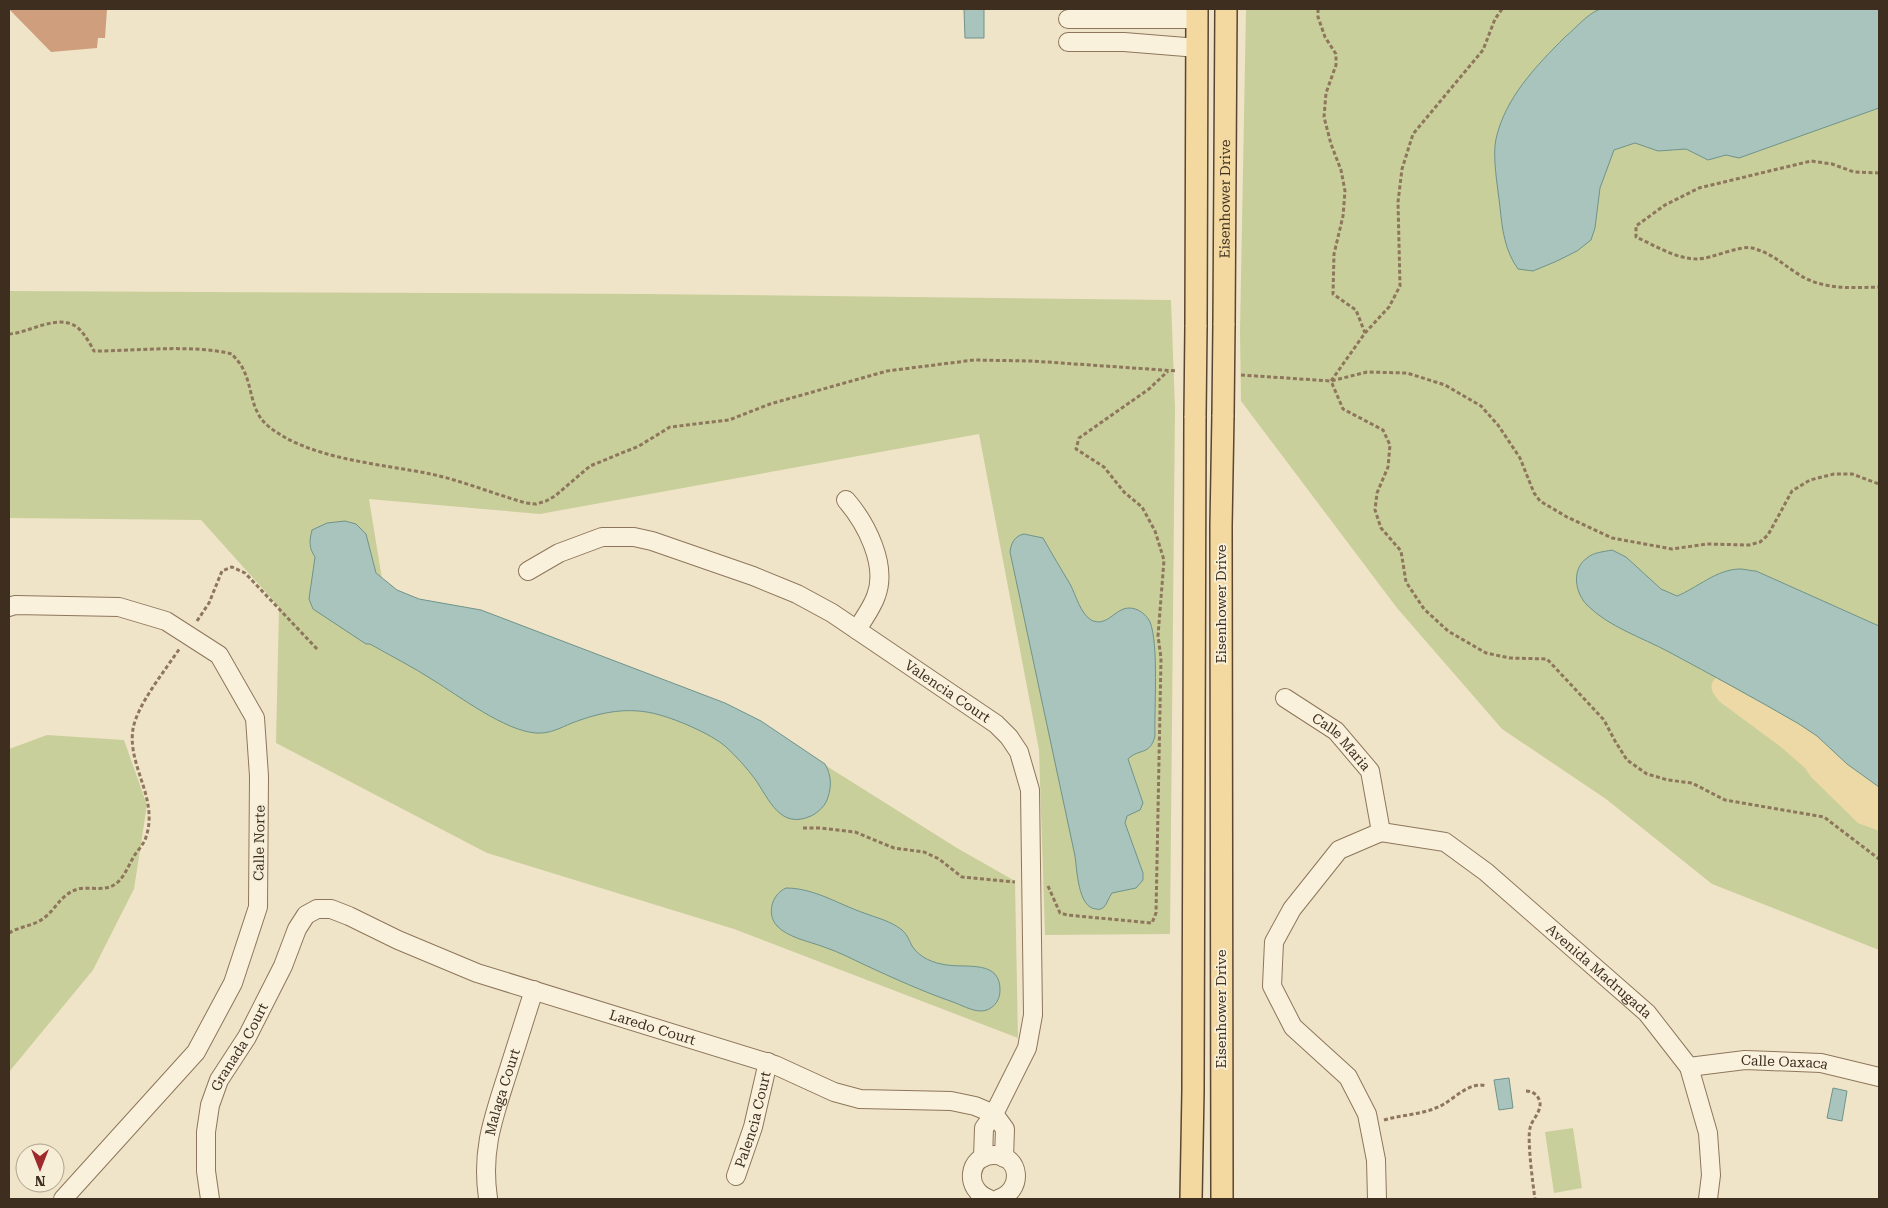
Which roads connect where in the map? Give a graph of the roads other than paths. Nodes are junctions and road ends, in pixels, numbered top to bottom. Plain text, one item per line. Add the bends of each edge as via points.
1 (1226, 9) edge
2 (1197, 14) edge
3 (1068, 19) dead end
4 (1124, 19) junction
5 (1068, 42) dead end
6 (1124, 42) junction
7 (1198, 48) junction
8 (1226, 130) junction
9 (846, 500) dead end
10 (528, 571) dead end
11 (9, 607) edge
12 (857, 630) junction
13 (1285, 698) dead end
14 (1381, 832) junction
15 (317, 909) joint
16 (534, 990) junction
17 (768, 1062) junction
18 (1690, 1066) junction
19 (1879, 1077) edge
20 (994, 1114) junction
21 (983, 1158) junction
22 (1004, 1158) junction
23 (736, 1176) dead end
24 (488, 1198) edge
25 (63, 1199) edge
26 (210, 1199) edge
27 (994, 1199) edge
28 (1191, 1199) edge
29 (1222, 1199) edge
30 (1377, 1199) edge
31 (1708, 1199) edge

1 - 8 main road, Eisenhower Drive
2 - 4 street
2 - 7 main road, Eisenhower Drive
2 - 8 main road via 1211,29 1213,104
3 - 4 street
4 - 6 street
5 - 6 street
6 - 7 street
7 - 28 main road, Eisenhower Drive, bridge
8 - 29 main road, Eisenhower Drive, bridge via 1221,526
9 - 12 street via 860,516 869,534 880,579 876,596
10 - 12 street, Valencia Court via 583,543 602,538 634,537 797,594
11 - 25 street, Calle Norte via 119,607 166,621 219,655 255,718 259,776 258,907 233,983 196,1052
12 - 20 street, Valencia Court via 996,724 1019,752 1030,790 1033,1015 1020,1063
13 - 14 street, Calle Maria via 1336,731 1370,771
14 - 18 street, Avenida Madrugada via 1445,842 1486,872 1647,1013
14 - 30 street via 1339,850 1292,909 1274,942 1272,986 1293,1027 1348,1077 1367,1114 1376,1160
15 - 16 street, Laredo Court via 349,916 438,958
15 - 26 street, Granada Court via 306,915 297,929 283,966 247,1037 219,1080 210,1105 206,1132
16 - 17 street, Laredo Court
16 - 24 street, Malaga Court via 492,1122 485,1177
17 - 20 street, Laredo Court via 834,1092 860,1099 951,1101
17 - 23 street, Palencia Court via 753,1127
18 - 19 street, Calle Oaxaca via 1745,1060 1821,1063
18 - 31 street, Avenida Madrugada via 1708,1133 1711,1175
20 - 21 street, Valencia Court via 984,1128
20 - 22 street via 1005,1129
21 - 22 street via 994,1155
21 - 27 street, Valencia Court via 972,1171 973,1186
22 - 27 street, Valencia Court via 1013,1165 1015,1186

